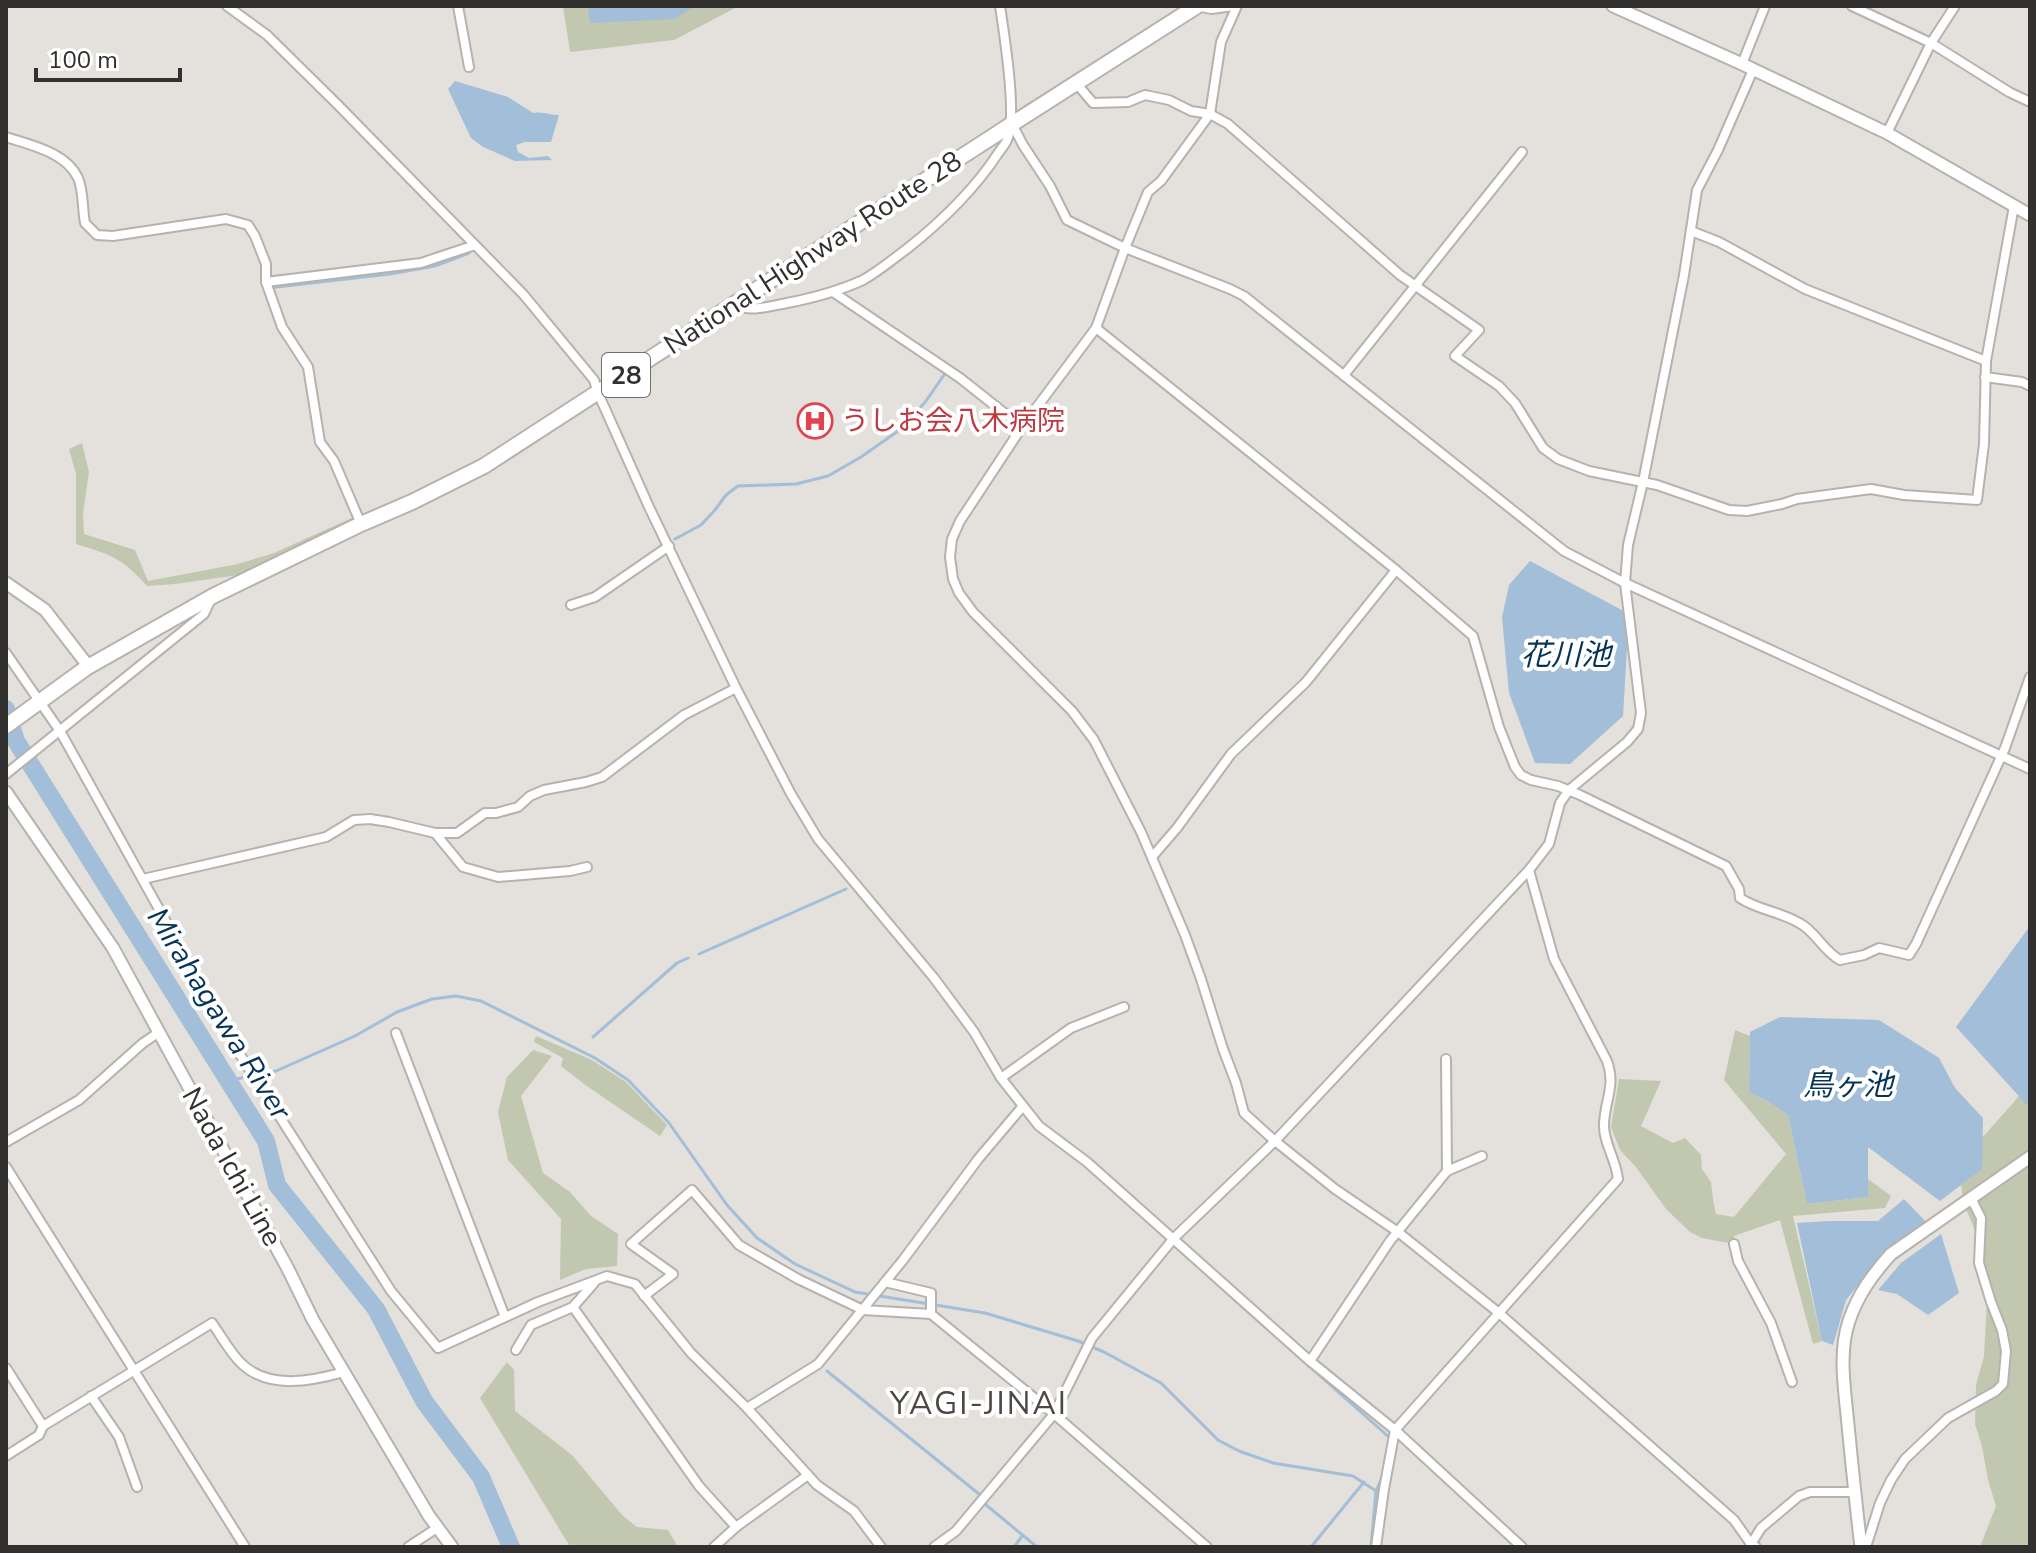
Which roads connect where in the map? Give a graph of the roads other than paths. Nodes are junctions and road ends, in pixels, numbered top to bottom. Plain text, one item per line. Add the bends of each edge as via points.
1 (227, 6) edge
2 (458, 6) edge
3 (1000, 6) edge
4 (1197, 6) edge
5 (1236, 6) edge
6 (1613, 6) edge
7 (1765, 6) edge
8 (1852, 6) edge
9 (1955, 6) edge
10 (1931, 43) junction
11 (469, 67) dead end
12 (1747, 67) junction
13 (1076, 83) junction
14 (2030, 102) edge
15 (1210, 114) junction
16 (1012, 124) junction
17 (1887, 133) junction
18 (6, 137) edge
19 (1522, 152) dead end
20 (2014, 206) junction
21 (2030, 215) edge
22 (1691, 231) junction
23 (475, 245) junction
24 (1125, 248) junction
25 (266, 282) junction
26 (1415, 287) junction
27 (833, 292) junction
28 (733, 305) junction
29 (1096, 328) junction
30 (1986, 361) junction
31 (1344, 375) junction
32 (1985, 377) junction
33 (2030, 386) edge
34 (598, 393) junction
35 (1022, 427) junction
36 (1643, 482) junction
37 (361, 524) junction
38 (669, 546) junction
39 (1396, 570) junction
40 (6, 583) edge
41 (1625, 583) junction
42 (213, 596) junction
43 (571, 605) dead end
44 (6, 653) edge
45 (89, 667) junction
46 (2030, 677) edge
47 (736, 688) junction
48 (37, 705) junction
49 (6, 726) edge
50 (57, 733) junction
51 (2001, 756) junction
52 (2030, 769) edge
53 (6, 774) edge
54 (1569, 790) junction
55 (6, 792) edge
56 (435, 833) junction
57 (1152, 857) junction
58 (587, 867) dead end
59 (1529, 870) junction
60 (143, 879) junction
61 (1124, 1007) dead end
62 (158, 1033) junction
63 (396, 1033) dead end
64 (1446, 1059) dead end
65 (1001, 1078) junction
66 (1023, 1106) junction
67 (1275, 1141) junction
68 (6, 1142) edge
69 (1482, 1156) dead end
70 (2030, 1157) edge
71 (6, 1167) edge
72 (1447, 1171) junction
73 (1971, 1198) junction
74 (1398, 1232) junction
75 (1174, 1238) junction
76 (1734, 1244) dead end
77 (598, 1279) junction
78 (884, 1284) junction
79 (644, 1296) junction
80 (573, 1307) junction
81 (865, 1308) junction
82 (1499, 1313) junction
83 (931, 1314) junction
84 (505, 1317) junction
85 (516, 1350) dead end
86 (1310, 1361) junction
87 (6, 1368) edge
88 (135, 1371) junction
89 (344, 1372) junction
90 (1792, 1382) dead end
91 (91, 1396) junction
92 (747, 1408) junction
93 (1054, 1414) junction
94 (43, 1426) junction
95 (1395, 1430) junction
96 (6, 1456) edge
97 (808, 1475) junction
98 (137, 1487) dead end
99 (1855, 1492) junction
100 (736, 1527) junction
101 (437, 1528) junction
102 (1752, 1546) edge
103 (245, 1547) edge
104 (408, 1547) edge
105 (452, 1547) edge
106 (714, 1547) edge
107 (881, 1547) edge
108 (934, 1547) edge
109 (1207, 1547) edge
110 (1376, 1547) edge
111 (1522, 1547) edge
112 (1863, 1547) edge

1 - 23 street via 267,35
2 - 11 street
3 - 16 street
4 - 5 street
4 - 13 highway, National Highway Route 28 / 28
5 - 15 street via 1221,42
6 - 12 street
7 - 12 street
8 - 10 street
9 - 10 street
10 - 14 street
10 - 17 street
12 - 17 street
12 - 22 street via 1718,150 1697,190
13 - 15 street via 1093,103 1128,102 1145,95
13 - 16 highway, National Highway Route 28 / 28
15 - 24 street via 1148,192
15 - 26 street
16 - 24 street via 1067,220
16 - 27 street via 989,167 954,208 883,268
16 - 28 highway, National Highway Route 28 / 28
17 - 20 street
18 - 25 street via 60,158 76,174 85,223 97,235 238,221 255,236 266,264
19 - 26 street
20 - 21 street
20 - 30 street
22 - 30 street via 1805,289
22 - 36 street
23 - 25 street via 421,263
23 - 34 street via 575,356
24 - 29 street
24 - 31 street via 1244,296
25 - 37 street via 282,327 308,367 320,442 334,461
26 - 31 street
26 - 36 street via 1479,330 1455,356 1499,386 1543,448 1589,471
27 - 28 street via 748,310
27 - 35 street
28 - 34 highway, National Highway Route 28 / 28
29 - 35 street
29 - 39 street
30 - 32 street
31 - 41 street via 1564,551
32 - 33 street
32 - 36 street via 1977,500 1871,489 1738,511
34 - 37 highway, National Highway Route 28 / 28 via 484,466
34 - 38 street
35 - 57 street via 960,521 952,539 953,579 973,612 1094,740
36 - 41 street
37 - 42 highway, National Highway Route 28 / 28
38 - 43 street via 595,597
38 - 47 street
39 - 54 street via 1473,636 1499,727 1521,775
39 - 57 street via 1306,682 1231,754
40 - 45 street via 45,610
41 - 51 street
41 - 54 street via 1641,713 1638,729
42 - 45 highway, National Highway Route 28 / 28
42 - 50 street via 204,614
44 - 48 street
45 - 48 highway, National Highway Route 28 / 28
46 - 51 street
47 - 56 street via 684,715 602,777 544,790 518,807 485,813 457,833
47 - 65 street via 818,839 934,978
48 - 49 highway, National Highway Route 28 / 28
48 - 50 street
50 - 53 street
50 - 60 street
51 - 52 street
51 - 54 street via 1909,955 1879,948 1840,960 1804,926 1740,898 1726,866
54 - 59 street via 1549,844
55 - 62 street, Nada Ichi Line via 99,926
56 - 58 street via 463,867 498,877
56 - 60 street via 386,821 354,820 326,837
57 - 67 street via 1197,967 1244,1113
59 - 67 street
59 - 82 street via 1554,959 1612,1075 1603,1126 1618,1179
60 - 84 street via 250,1070 391,1291 438,1348
61 - 65 street via 1071,1028
62 - 68 street via 79,1100
62 - 89 street, Nada Ichi Line
63 - 84 street
64 - 72 street
65 - 66 street
66 - 75 street via 1039,1126
66 - 78 street
67 - 74 street
67 - 75 street
69 - 72 street
70 - 73 street
71 - 88 street
72 - 74 street
73 - 99 street via 1891,1254 1872,1274 1848,1323 1845,1383
73 - 112 street via 1981,1218 1979,1263 2006,1351 2003,1384 1948,1418 1905,1459
74 - 82 street
74 - 86 street
75 - 86 street
75 - 93 street via 1092,1338
76 - 90 street
77 - 79 street via 607,1276 635,1284
77 - 80 street
77 - 84 street
78 - 81 street
78 - 83 street via 931,1293
79 - 81 street via 673,1274 631,1244 692,1190 739,1245 798,1279
79 - 92 street
80 - 85 street via 531,1325
80 - 100 street via 699,1486
81 - 83 street
81 - 92 street via 818,1364
82 - 95 street
82 - 102 street via 1734,1520
83 - 93 street
86 - 95 street
87 - 94 street
88 - 89 street via 212,1323 244,1366 266,1378 298,1381
88 - 91 street
88 - 103 street
89 - 101 street, Nada Ichi Line
91 - 94 street
91 - 98 street via 119,1437
92 - 97 street
93 - 108 street via 956,1531
93 - 109 street
94 - 96 street via 39,1435
95 - 110 street
95 - 111 street
97 - 100 street
97 - 107 street via 854,1511
99 - 102 street via 1799,1496 1761,1528
99 - 112 street
100 - 106 street
101 - 104 street
101 - 105 street, Nada Ichi Line

